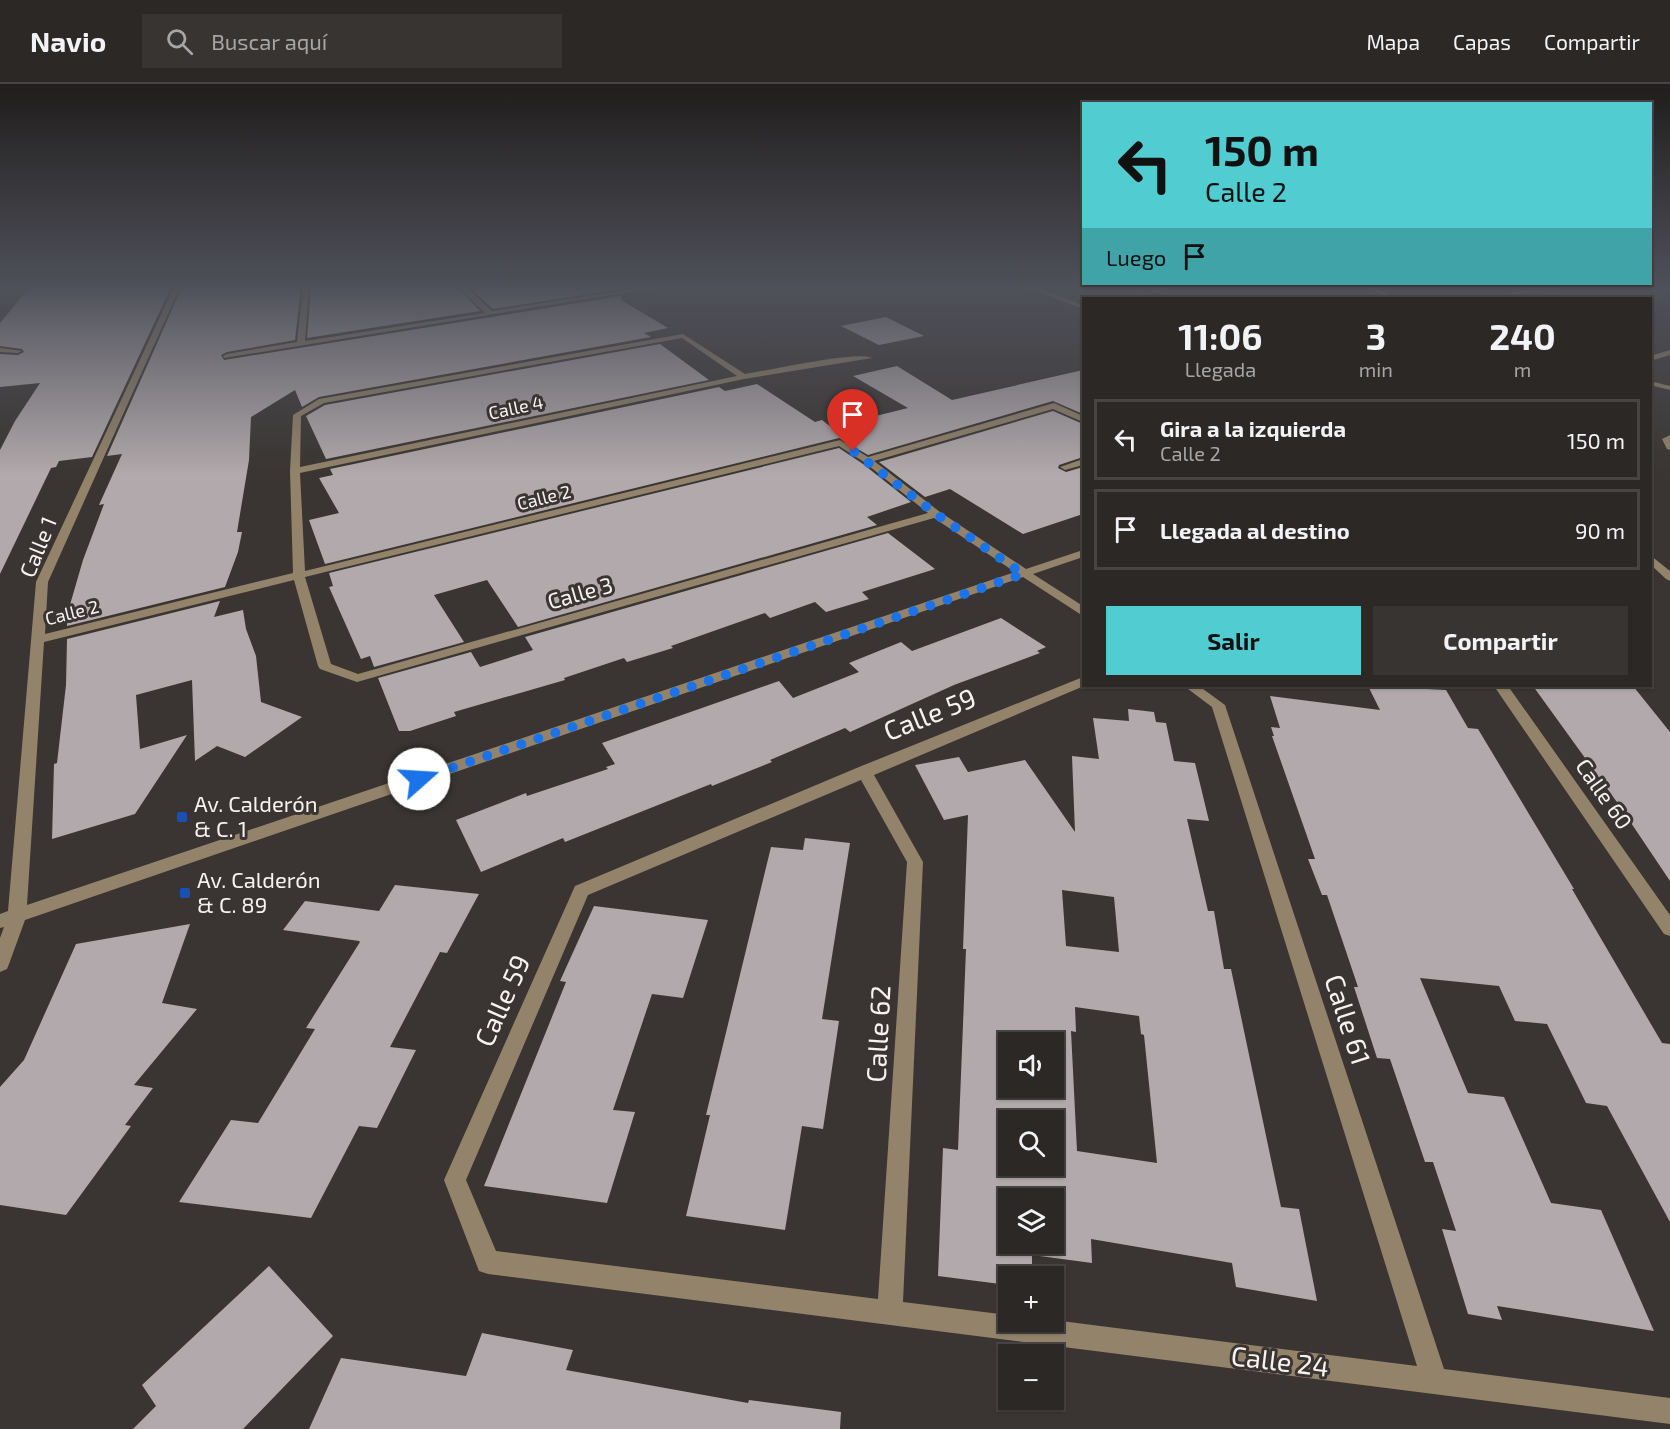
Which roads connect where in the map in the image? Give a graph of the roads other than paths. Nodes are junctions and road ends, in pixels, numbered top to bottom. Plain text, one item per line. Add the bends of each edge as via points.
1 (0, 350) edge
2 (147, 350) edge
3 (265, 350) edge
4 (607, 350) edge
5 (703, 350) edge
6 (18, 351) dead end
7 (1669, 352) edge
8 (227, 356) dead end
9 (1652, 357) edge
10 (868, 358) dead end
11 (744, 377) junction
12 (1652, 384) edge
13 (1670, 388) edge
14 (1082, 419) edge
15 (1670, 438) edge
16 (1670, 447) edge
17 (867, 460) junction
18 (1082, 462) edge
19 (1065, 467) dead end
20 (295, 471) junction
21 (936, 514) junction
22 (1082, 553) edge
23 (1652, 560) edge
24 (1023, 574) junction
25 (1670, 576) edge
26 (299, 577) junction
27 (1082, 611) edge
28 (39, 639) junction
29 (1082, 681) edge
30 (1192, 687) edge
31 (1501, 687) edge
32 (864, 771) junction
33 (8, 919) edge
34 (1670, 929) edge
35 (0, 964) edge
36 (890, 1313) junction
37 (1436, 1382) junction
38 (1670, 1411) edge

1 - 6 street
2 - 28 street, Calle 1 via 42,582
3 - 8 street
4 - 20 street, Calle 4 via 322,401 297,414
5 - 11 street, Calle 4
7 - 9 street
10 - 11 street, Calle 4
11 - 20 street, Calle 4
12 - 13 street
14 - 17 street via 1054,406
15 - 16 street
17 - 21 street, Calle 2
17 - 26 street, Calle 2 via 840,443
18 - 19 street
20 - 26 street, Calle 4
21 - 24 street, Calle 2
21 - 26 street, Calle 3 via 357,678 325,666
22 - 24 street
23 - 25 street
24 - 27 street
24 - 33 street
26 - 28 street, Calle 2
28 - 33 street, Calle 1
29 - 32 street, Calle 59
30 - 37 street, Calle 61 via 1218,705
31 - 34 street, Calle 60
32 - 36 street, Calle 62 via 915,862
32 - 36 street, Calle 59 via 581,891 455,1180 488,1262
33 - 35 street, Calle 1
36 - 37 street, Calle 24
37 - 38 street, Calle 24

